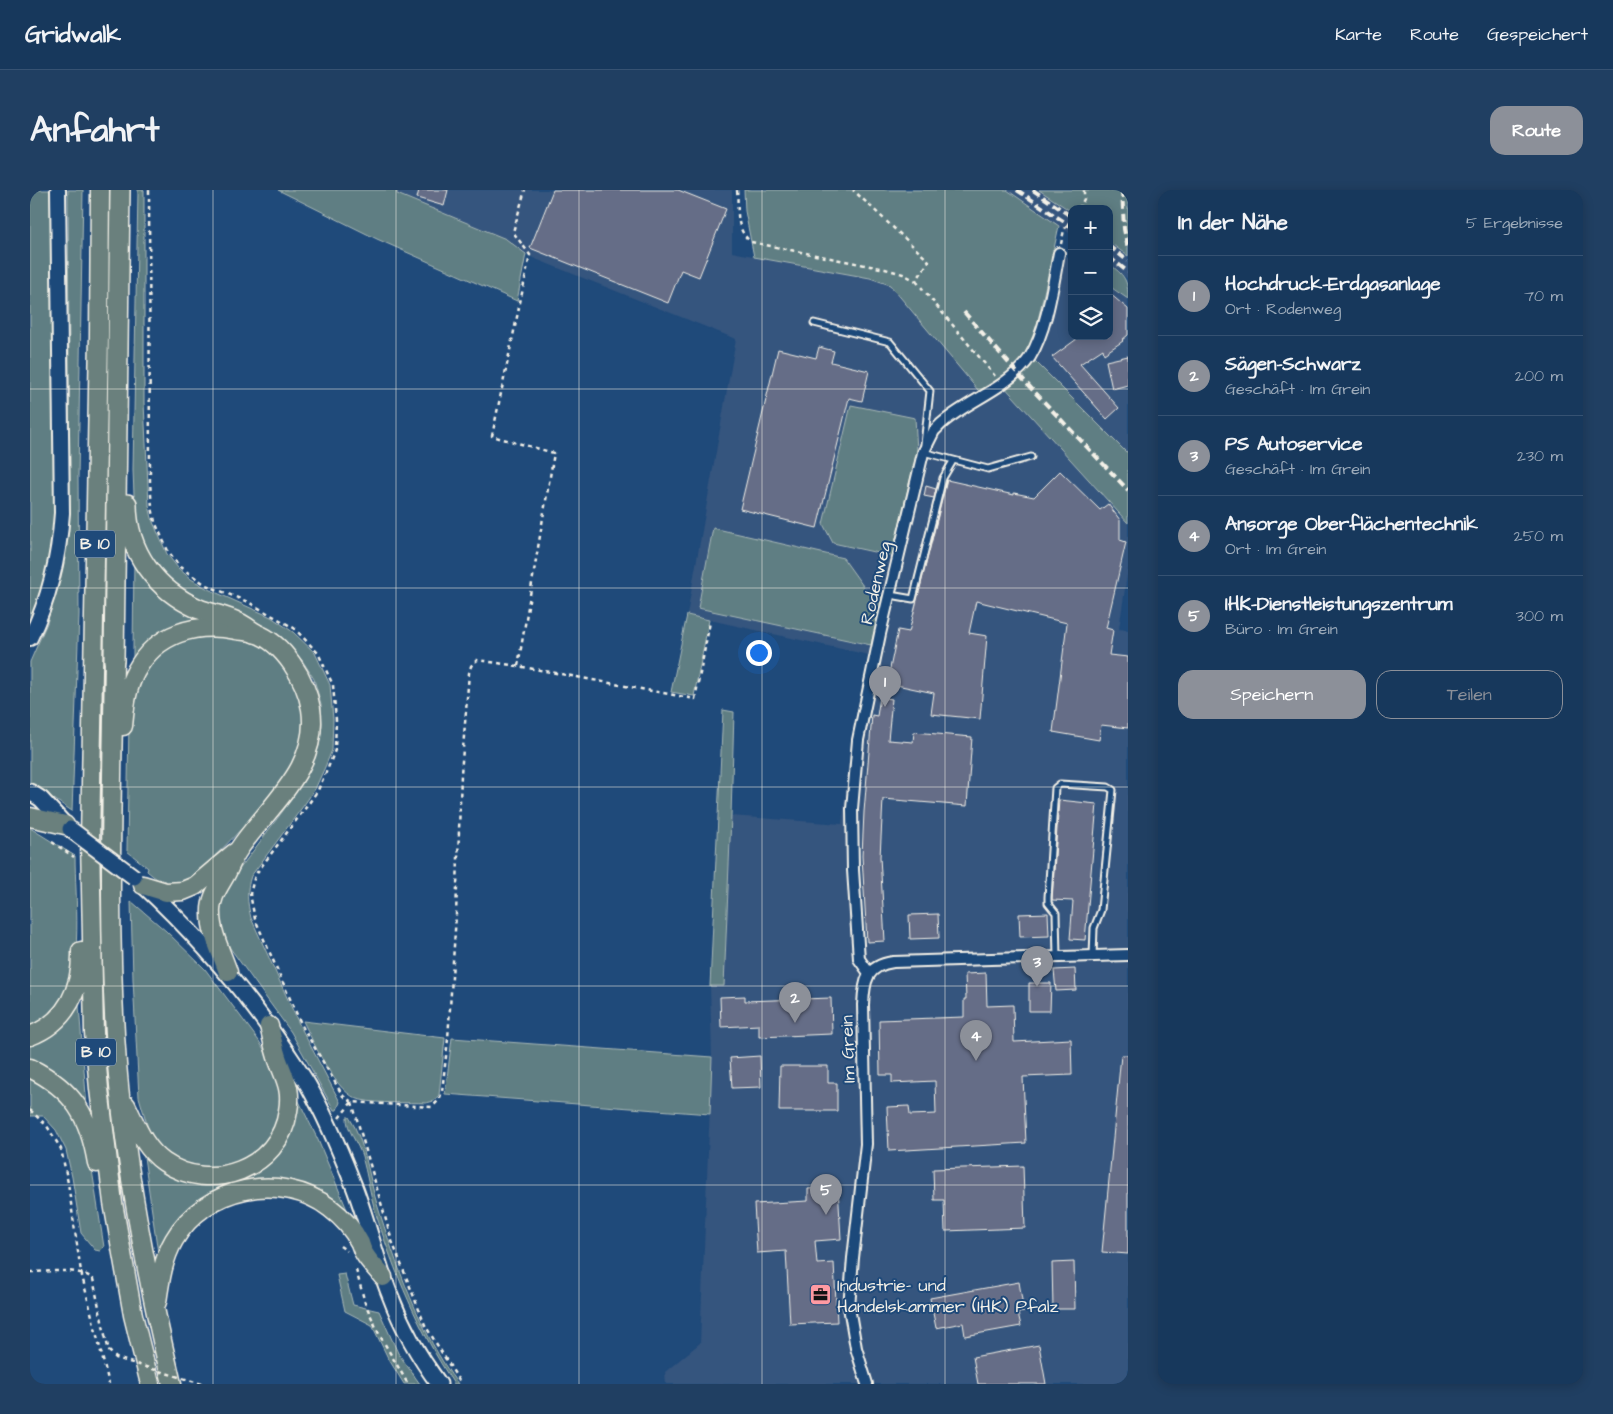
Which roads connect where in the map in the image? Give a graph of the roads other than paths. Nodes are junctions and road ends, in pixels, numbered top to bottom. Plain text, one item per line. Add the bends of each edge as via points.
1 (58, 190) edge
2 (100, 190) edge
3 (120, 190) edge
4 (1059, 253) road end
5 (814, 324) dead end
6 (923, 452) junction
7 (1031, 457) dead end
8 (952, 461) junction
9 (118, 464) junction
10 (890, 595) junction
11 (255, 633) junction
12 (30, 638) edge
13 (114, 661) joint
14 (112, 770) junction
15 (30, 792) edge
16 (30, 805) edge
17 (30, 817) edge
18 (68, 827) junction
19 (239, 850) junction
20 (138, 881) junction
21 (91, 899) junction
22 (1128, 955) edge
23 (1093, 956) junction
24 (1057, 957) junction
25 (228, 972) junction
26 (869, 973) junction
27 (269, 1026) junction
28 (30, 1036) edge
29 (30, 1068) edge
30 (120, 1093) junction
31 (113, 1203) junction
32 (383, 1277) junction
33 (155, 1312) junction
34 (150, 1384) edge
35 (172, 1384) edge
36 (439, 1384) edge
37 (868, 1384) edge

1 - 12 street via 62,513 52,579
2 - 21 highway, B 10
3 - 9 highway, B 10
4 - 6 street, Rodenweg via 1039,338 1030,356 1002,384 941,424
5 - 6 lane via 890,342 930,391
6 - 8 lane
6 - 10 street, Rodenweg
7 - 8 lane via 988,470
8 - 10 lane via 943,478 913,600
9 - 11 highway via 128,498 133,543 150,572 180,599 238,622
9 - 13 highway, B 10
10 - 26 street, Rodenweg via 858,740 852,808 859,959
11 - 14 highway via 222,627 200,628 180,633 154,649 129,686 124,726
11 - 19 highway via 282,652 298,672 308,698 312,724 301,767
13 - 14 highway, B 10
14 - 30 highway, B 10 via 112,952
15 - 18 main road
16 - 18 main road
17 - 18 highway
18 - 20 main road, bridge
19 - 20 highway via 195,886 183,891 166,892
19 - 25 highway via 217,888 211,909 213,931
20 - 25 main road
21 - 28 highway via 76,992 59,1016
21 - 31 highway, B 10 via 94,1033
22 - 23 street
23 - 24 street
23 - 24 lane via 1113,790 1060,784 1055,788 1048,897 1048,903 1056,913
24 - 26 street via 893,962 881,964
25 - 27 main road
26 - 37 street, Im Grein via 863,1005 866,1144 849,1307 856,1348
27 - 30 highway via 289,1088 288,1111 282,1130 269,1151 237,1173 196,1176 162,1161 142,1137
27 - 32 main road via 307,1083 329,1126 363,1212
29 - 31 highway via 66,1092 84,1116 93,1140 98,1170
30 - 33 highway, B 10 via 132,1189
31 - 34 highway, B 10 via 133,1315
32 - 33 highway via 364,1254 352,1229 330,1208 298,1192 256,1188 218,1199 185,1226 175,1239 163,1267
32 - 36 main road via 405,1330
33 - 35 highway, B 10

